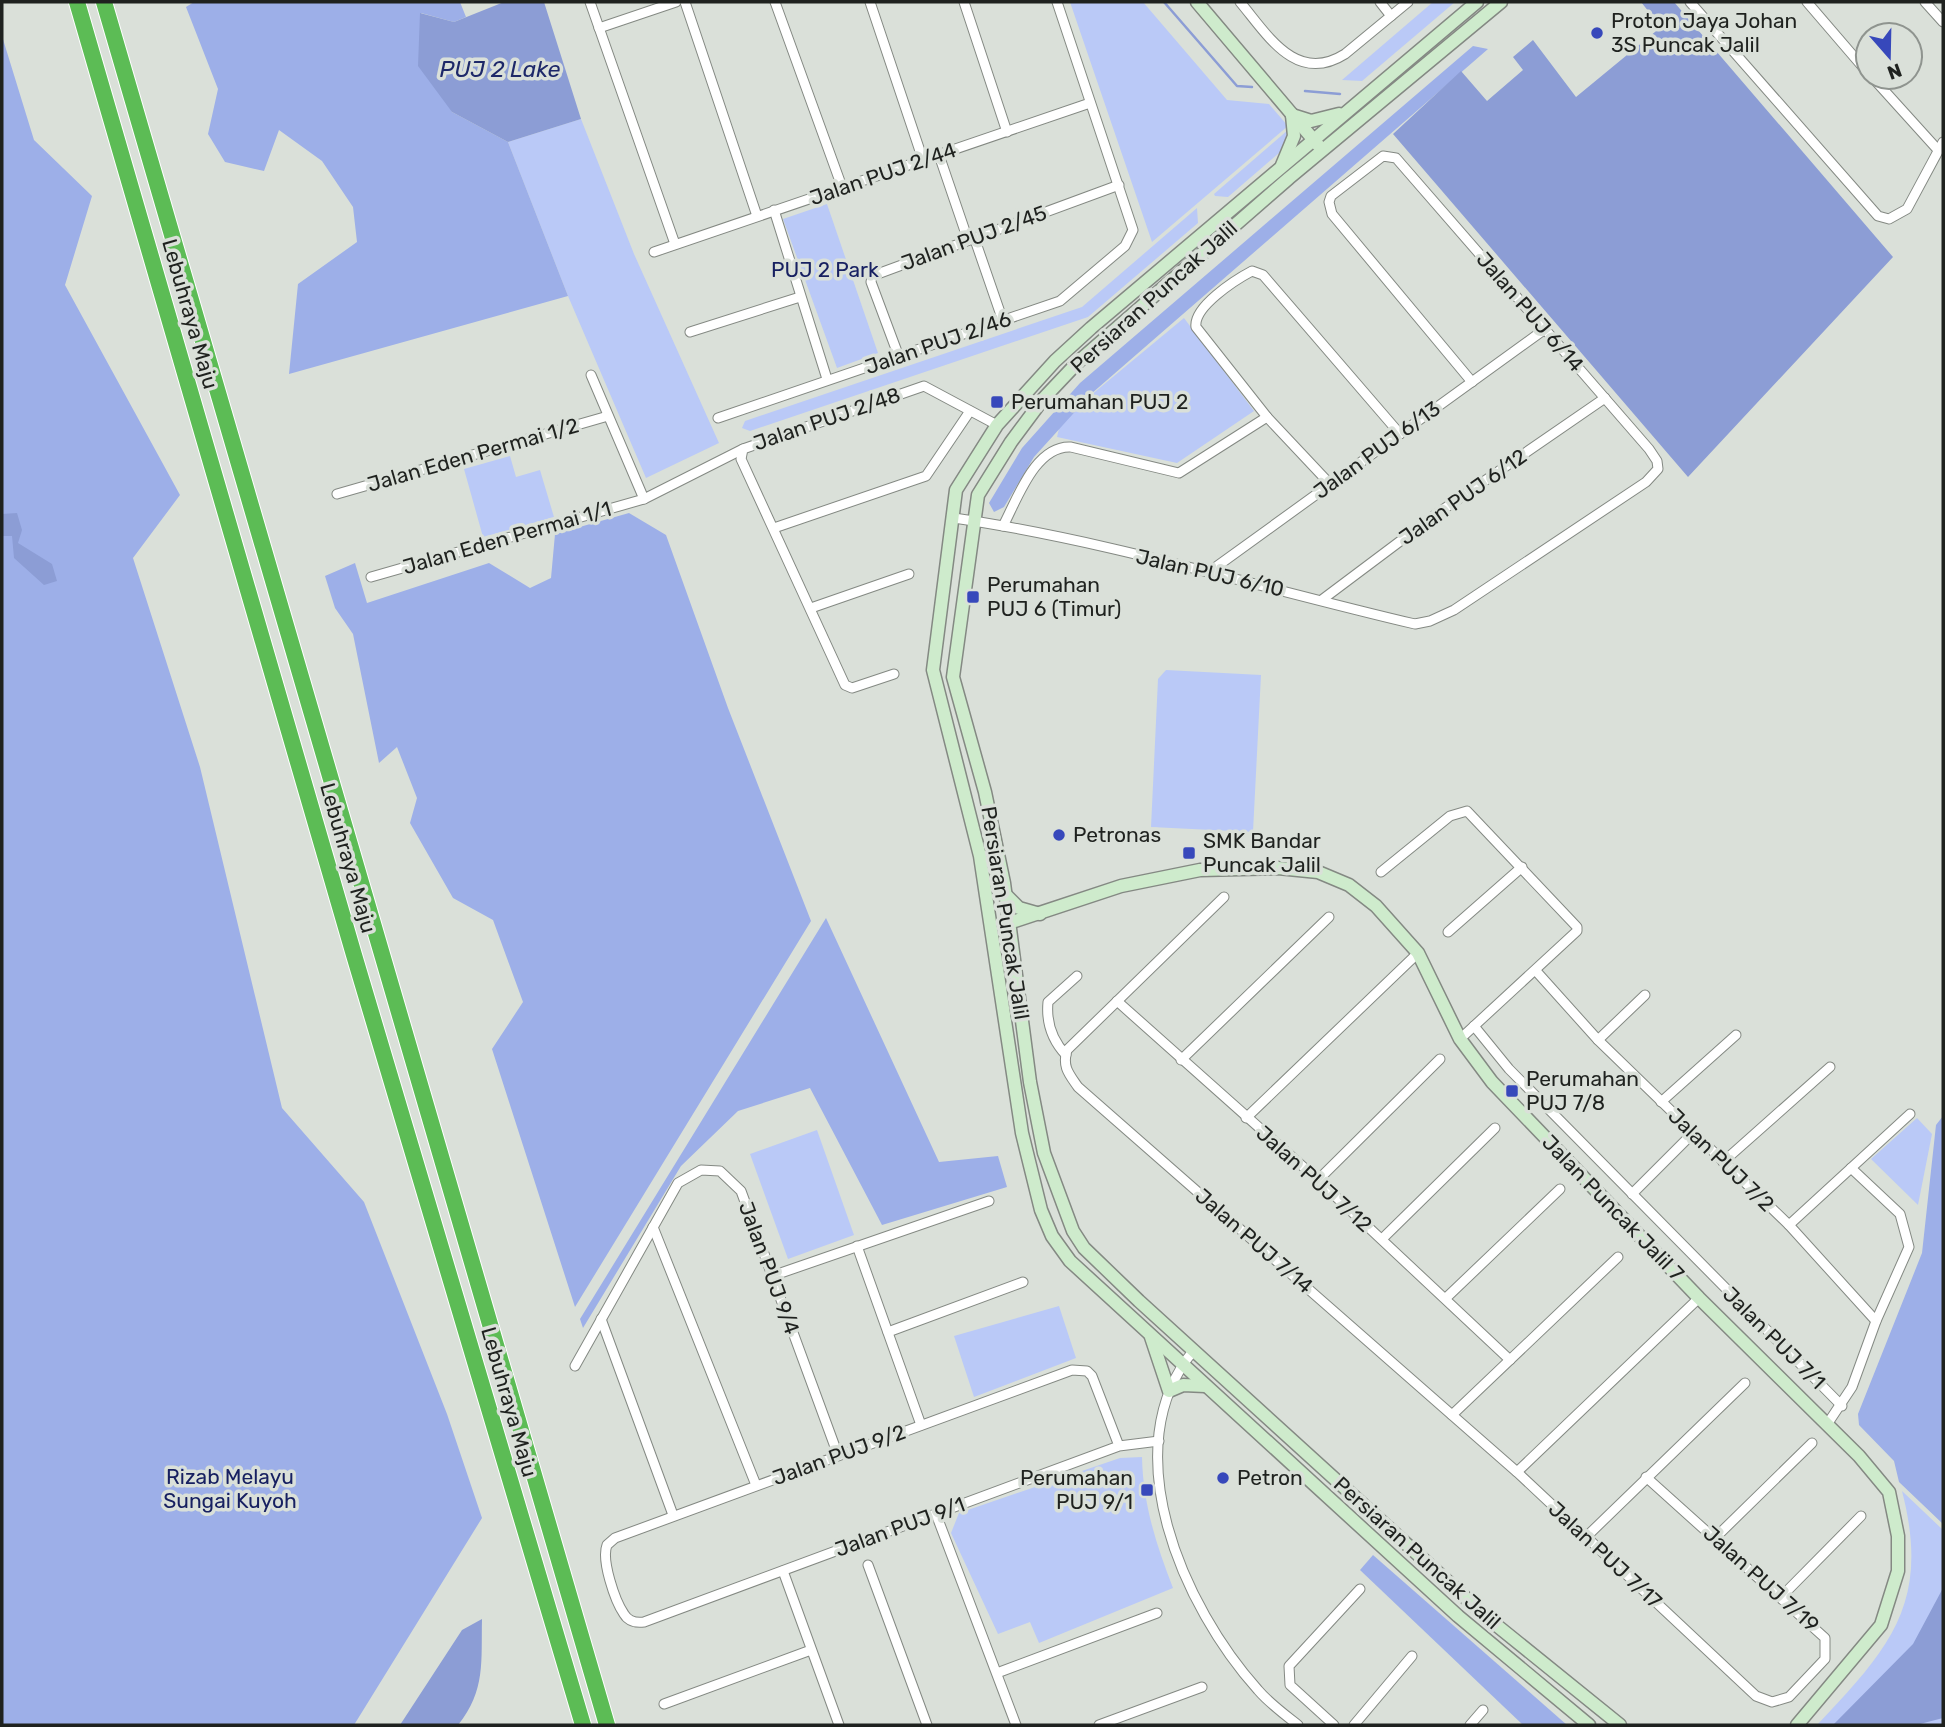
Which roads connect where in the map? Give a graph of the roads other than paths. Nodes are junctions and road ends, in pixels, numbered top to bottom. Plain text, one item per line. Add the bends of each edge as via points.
1 (66, 2) edge
2 (77, 2) edge
3 (104, 2) edge
4 (114, 2) edge
5 (590, 2) edge
6 (676, 2) edge
7 (685, 2) edge
8 (775, 2) edge
9 (870, 2) edge
10 (964, 2) edge
11 (1057, 2) edge
12 (1197, 2) edge
13 (1240, 2) edge
14 (1380, 2) edge
15 (1408, 2) edge
16 (1477, 2) edge
17 (1501, 2) edge
18 (1807, 2) edge
19 (1925, 2) edge
20 (1692, 3) edge
21 (1391, 16) junction
22 (1943, 22) edge
23 (599, 28) junction
24 (88, 38) junction
25 (1854, 57) edge
26 (128, 85) junction
27 (1886, 91) edge
28 (1090, 103) junction
29 (1347, 111) junction
30 (1292, 115) junction
31 (1007, 132) junction
32 (1318, 145) junction
33 (1941, 146) edge
34 (939, 155) junction
35 (923, 160) junction
36 (1280, 168) junction
37 (1119, 185) junction
38 (842, 187) junction
39 (774, 210) junction
40 (757, 216) junction
41 (971, 238) junction
42 (675, 244) junction
43 (654, 252) dead end
44 (800, 297) junction
45 (1003, 321) junction
46 (1545, 329) junction
47 (690, 332) dead end
48 (899, 357) junction
49 (591, 375) dead end
50 (827, 379) junction
51 (1472, 382) junction
52 (1605, 398) junction
53 (970, 411) junction
54 (608, 415) junction
55 (1267, 417) junction
56 (718, 418) dead end
57 (997, 425) junction
58 (1400, 434) junction
59 (743, 449) junction
60 (1658, 469) joint
61 (1330, 484) junction
62 (337, 494) dead end
63 (644, 499) junction
64 (954, 518) junction
65 (975, 521) junction
66 (1003, 526) junction
67 (774, 528) junction
68 (1209, 572) junction
69 (909, 573) dead end
70 (371, 577) dead end
71 (1323, 599) junction
72 (811, 608) junction
73 (894, 674) dead end
74 (1522, 867) junction
75 (1381, 872) dead end
76 (1006, 895) junction
77 (1224, 897) dead end
78 (1040, 914) junction
79 (1329, 917) dead end
80 (1011, 923) junction
81 (993, 928) junction
82 (1448, 932) dead end
83 (1014, 950) junction
84 (1418, 953) junction
85 (1536, 971) junction
86 (1077, 976) dead end
87 (1645, 995) dead end
88 (1117, 1001) junction
89 (1474, 1026) junction
90 (1736, 1035) dead end
91 (1460, 1039) junction
92 (1598, 1040) junction
93 (1065, 1058) junction
94 (1440, 1059) dead end
95 (1181, 1060) junction
96 (1830, 1067) dead end
97 (1661, 1102) junction
98 (1910, 1114) dead end
99 (1246, 1118) junction
100 (1495, 1128) dead end
101 (1693, 1132) junction
102 (1723, 1162) junction
103 (1851, 1168) junction
104 (1318, 1180) junction
105 (1560, 1189) dead end
106 (1632, 1194) junction
107 (989, 1201) dead end
108 (1788, 1225) junction
109 (653, 1227) junction
110 (1382, 1239) junction
111 (857, 1246) junction
112 (1618, 1257) dead end
113 (772, 1276) junction
114 (1023, 1282) dead end
115 (1446, 1298) junction
116 (1699, 1298) junction
117 (601, 1319) junction
118 (1876, 1321) junction
119 (888, 1332) junction
120 (1150, 1334) junction
121 (1194, 1350) junction
122 (1510, 1360) junction
123 (1181, 1365) junction
124 (575, 1366) dead end
125 (1745, 1383) dead end
126 (1205, 1386) junction
127 (1169, 1391) junction
128 (1842, 1406) junction
129 (1452, 1415) junction
130 (1828, 1423) junction
131 (921, 1426) junction
132 (1159, 1441) junction
133 (1812, 1443) dead end
134 (1119, 1446) junction
135 (838, 1455) junction
136 (1517, 1472) junction
137 (1646, 1477) junction
138 (756, 1485) junction
139 (936, 1514) junction
140 (673, 1516) junction
141 (1861, 1516) dead end
142 (1716, 1537) junction
143 (1585, 1538) junction
144 (868, 1564) dead end
145 (783, 1571) junction
146 (1360, 1590) dead end
147 (1782, 1597) junction
148 (1157, 1613) dead end
149 (643, 1622) joint
150 (811, 1650) junction
151 (1412, 1656) dead end
152 (997, 1673) junction
153 (1202, 1687) dead end
154 (1756, 1696) joint
155 (664, 1704) dead end
156 (1483, 1710) dead end
157 (583, 1725) edge
158 (607, 1725) edge
159 (839, 1725) edge
160 (927, 1725) edge
161 (1016, 1725) edge
162 (1099, 1725) edge
163 (1297, 1725) edge
164 (1334, 1725) edge
165 (1353, 1725) edge
166 (1470, 1725) edge
167 (1589, 1725) edge
168 (1620, 1725) edge
169 (1797, 1725) edge

1 - 24 highway
2 - 24 highway, Lebuhraya Maju
3 - 26 highway, Lebuhraya Maju
4 - 26 highway
5 - 23 street
6 - 23 street
7 - 40 street
8 - 38 street
9 - 35 street
10 - 31 street
11 - 28 street
12 - 30 main road
13 - 21 street via 1279,50 1298,60 1326,61 1345,54
14 - 21 street
15 - 21 street
16 - 29 main road, Persiaran Puncak Jalil
17 - 32 main road, Persiaran Puncak Jalil
18 - 25 street
19 - 22 street
20 - 33 street via 1874,212 1889,219 1907,209
23 - 42 street
24 - 157 highway, Lebuhraya Maju
26 - 158 highway, Lebuhraya Maju
27 - 33 street
28 - 31 street, Jalan PUJ 2/44
28 - 37 street
29 - 30 main road via 1311,121
29 - 32 main road, Persiaran Puncak Jalil
30 - 32 main road
30 - 36 main road via 1294,136
31 - 34 street, Jalan PUJ 2/44
32 - 36 main road, Persiaran Puncak Jalil
32 - 65 main road, Persiaran Puncak Jalil via 1043,399 978,495
34 - 35 street, Jalan PUJ 2/44
34 - 41 street
35 - 38 street, Jalan PUJ 2/44
36 - 57 main road, Persiaran Puncak Jalil via 1073,345
37 - 41 street, Jalan PUJ 2/45
37 - 45 street, Jalan PUJ 2/46 via 1133,230 1125,246 1065,299
38 - 39 street, Jalan PUJ 2/44
39 - 40 street, Jalan PUJ 2/44
39 - 44 street, Jalan PUJ 2/48
40 - 42 street, Jalan PUJ 2/44
41 - 45 street
41 - 48 street, Jalan PUJ 2/45 via 872,276
42 - 43 street, Jalan PUJ 2/44
44 - 47 street
44 - 50 street, Jalan PUJ 2/48
45 - 48 street, Jalan PUJ 2/46
46 - 51 street, Jalan PUJ 6/13
46 - 51 street, Jalan PUJ 6/14 via 1396,158 1378,158 1336,191 1329,202 1332,214
46 - 52 street, Jalan PUJ 6/14
48 - 50 street, Jalan PUJ 2/46
49 - 54 street
50 - 56 street, Jalan PUJ 2/46
51 - 58 street, Jalan PUJ 6/13
52 - 60 street, Jalan PUJ 6/14 via 1657,461
52 - 71 street, Jalan PUJ 6/12
53 - 57 street, Jalan PUJ 2/48
53 - 59 street, Jalan PUJ 2/48 via 924,386
53 - 67 street via 926,476
54 - 62 street, Jalan Eden Permai 1/2
54 - 63 street
55 - 58 street via 1196,327 1198,313 1252,271 1263,275
55 - 61 street
55 - 66 street via 1179,473 1071,447 1055,448 1026,483
57 - 64 main road, Persiaran Puncak Jalil via 956,490
58 - 61 street, Jalan PUJ 6/13
59 - 63 street, Jalan Eden Permai 1/1
59 - 67 street, Jalan PUJ 2/48 via 741,460
60 - 71 street, Jalan PUJ 6/10 via 1646,482 1462,605 1430,621 1415,624
61 - 68 street, Jalan PUJ 6/13
63 - 70 street, Jalan Eden Permai 1/1
64 - 65 street, Jalan PUJ 6/10
64 - 81 main road, Persiaran Puncak Jalil via 933,670 972,820
65 - 66 street, Jalan PUJ 6/10
65 - 76 main road, Persiaran Puncak Jalil via 953,677 985,792
66 - 68 street, Jalan PUJ 6/10
67 - 72 street, Jalan PUJ 2/48
68 - 71 street, Jalan PUJ 6/10
69 - 72 street
72 - 73 street, Jalan PUJ 2/48 via 849,688
74 - 75 street via 1472,813 1462,811
74 - 82 street
74 - 85 street via 1577,927
76 - 78 main road via 1019,908
76 - 80 main road, Persiaran Puncak Jalil
77 - 88 street
78 - 80 main road, Jalan Puncak Jalil 7
78 - 83 main road via 1023,929
78 - 84 main road, Jalan Puncak Jalil 7 via 1121,886 1200,870 1318,872 1349,885 1376,906
79 - 95 street
80 - 81 main road, Jalan Puncak Jalil 7
80 - 83 main road, Persiaran Puncak Jalil
81 - 120 main road, Persiaran Puncak Jalil via 1022,1133 1041,1210 1060,1249
83 - 121 main road, Persiaran Puncak Jalil via 1030,1082 1060,1204 1084,1248
84 - 91 main road, Jalan Puncak Jalil 7
84 - 99 street
85 - 89 street
85 - 92 street, Jalan PUJ 7/2
86 - 93 street, Jalan PUJ 7/14 via 1048,1002 1050,1030
87 - 92 street
88 - 93 street
88 - 95 street, Jalan PUJ 7/12
89 - 91 street
89 - 106 street, Jalan PUJ 7/1 via 1508,1069
90 - 97 street
91 - 116 main road, Jalan Puncak Jalil 7 via 1492,1082
92 - 97 street, Jalan PUJ 7/2
93 - 129 street, Jalan PUJ 7/14 via 1078,1087
94 - 104 street
95 - 99 street, Jalan PUJ 7/12
96 - 102 street
97 - 101 street, Jalan PUJ 7/2
98 - 103 street
99 - 104 street, Jalan PUJ 7/12
100 - 110 street
101 - 102 street, Jalan PUJ 7/2
101 - 106 street
102 - 108 street, Jalan PUJ 7/2
103 - 108 street
103 - 118 street via 1900,1214 1909,1247
104 - 110 street, Jalan PUJ 7/12
105 - 115 street
106 - 128 street, Jalan PUJ 7/1
107 - 111 street
108 - 118 street, Jalan PUJ 7/2
109 - 113 street, Jalan PUJ 9/4 via 678,1183 701,1170 720,1171 741,1191
109 - 117 street, Jalan PUJ 9/4
109 - 138 street
110 - 115 street, Jalan PUJ 7/12
111 - 113 street
111 - 119 street
112 - 122 street
113 - 135 street, Jalan PUJ 9/4
114 - 119 street
115 - 122 street, Jalan PUJ 7/12
116 - 130 main road, Jalan Puncak Jalil 7
116 - 136 street
117 - 124 street, Jalan PUJ 9/4
117 - 140 street
118 - 128 street
119 - 131 street
120 - 123 main road, Persiaran Puncak Jalil
120 - 127 main road
121 - 123 street
121 - 168 main road, Persiaran Puncak Jalil via 1490,1620
122 - 129 street
123 - 126 main road, Persiaran Puncak Jalil
123 - 127 street
125 - 137 street
126 - 127 main road via 1183,1385
126 - 167 main road, Persiaran Puncak Jalil via 1458,1616
127 - 132 street
128 - 130 street
129 - 136 street, Jalan PUJ 7/17
130 - 169 main road, Jalan Puncak Jalil 7 via 1889,1492 1898,1536 1898,1571 1881,1625
131 - 134 street, Jalan PUJ 9/2 via 1080,1370 1096,1382
131 - 135 street, Jalan PUJ 9/2
132 - 134 street, Jalan PUJ 9/1
132 - 163 street via 1166,1528 1196,1601 1225,1649 1259,1691
133 - 142 street
134 - 139 street, Jalan PUJ 9/1
135 - 138 street, Jalan PUJ 9/2
136 - 143 street, Jalan PUJ 7/17
137 - 142 street, Jalan PUJ 7/19
137 - 143 street
138 - 140 street, Jalan PUJ 9/2
139 - 145 street, Jalan PUJ 9/1
139 - 152 street
140 - 149 street, Jalan PUJ 9/2 via 615,1538 604,1551 624,1615
141 - 147 street
142 - 147 street, Jalan PUJ 7/19
143 - 154 street, Jalan PUJ 7/17
144 - 160 street
145 - 149 street, Jalan PUJ 9/1
145 - 150 street
146 - 164 street via 1289,1666 1290,1685
147 - 154 street, Jalan PUJ 7/19 via 1825,1638 1825,1659 1789,1697 1772,1702
148 - 152 street
150 - 155 street
150 - 159 street
151 - 165 street
152 - 161 street
153 - 162 street
156 - 166 street

